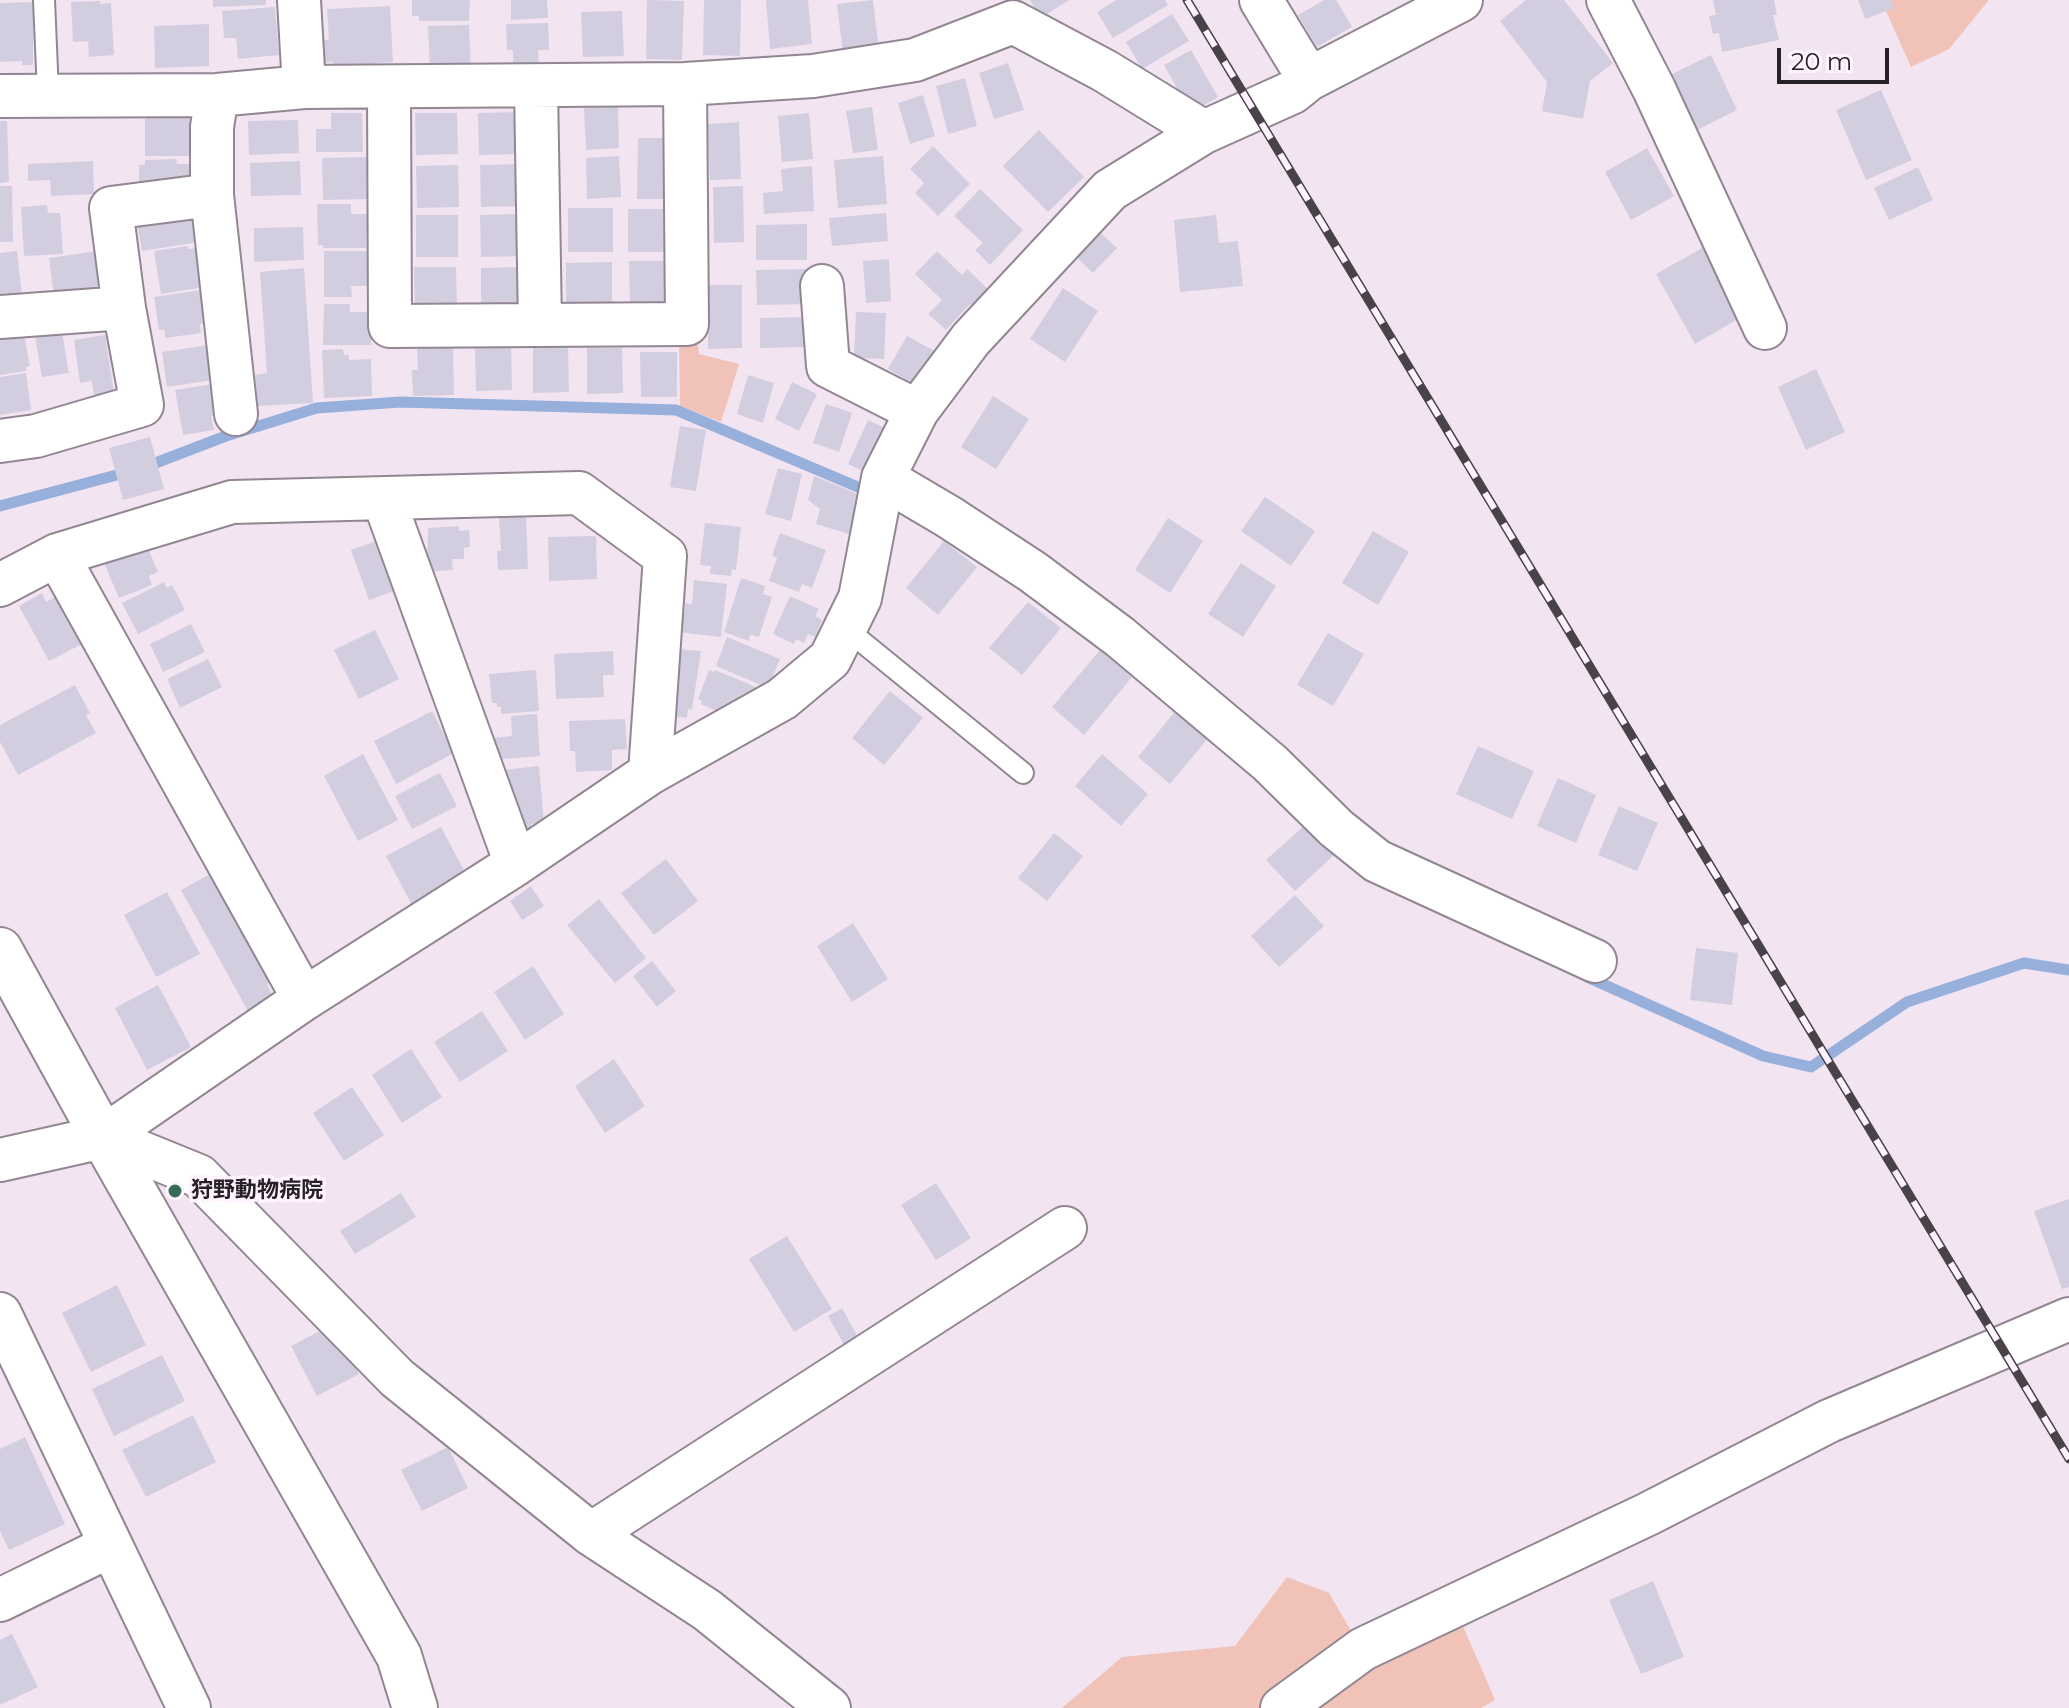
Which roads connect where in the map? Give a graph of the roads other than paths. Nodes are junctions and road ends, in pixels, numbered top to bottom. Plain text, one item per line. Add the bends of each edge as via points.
1 (44, 0) edge
2 (299, 0) edge
3 (1261, 0) edge
4 (1459, 0) edge
5 (1608, 0) edge
6 (1005, 11) edge
7 (1309, 79) junction
8 (685, 84) junction
9 (304, 87) junction
10 (536, 87) junction
11 (389, 88) junction
12 (48, 94) junction
13 (217, 95) junction
14 (0, 96) edge
15 (1204, 132) junction
16 (212, 195) junction
17 (822, 286) dead end
18 (124, 308) junction
19 (0, 317) edge
20 (540, 325) junction
21 (1765, 328) dead end
22 (917, 411) junction
23 (236, 414) dead end
24 (0, 441) edge
25 (883, 478) junction
26 (384, 500) junction
27 (57, 555) junction
28 (0, 585) edge
29 (845, 628) junction
30 (650, 773) junction
31 (1023, 773) dead end
32 (516, 864) junction
33 (0, 950) edge
34 (1595, 961) dead end
35 (304, 999) junction
36 (103, 1137) junction
37 (0, 1160) edge
38 (1065, 1228) dead end
39 (0, 1314) edge
40 (2069, 1319) edge
41 (591, 1534) junction
42 (110, 1546) junction
43 (0, 1600) edge
44 (189, 1708) edge
45 (415, 1708) edge
46 (829, 1708) edge
47 (1282, 1708) edge

1 - 12 lane
2 - 9 street
3 - 7 street
4 - 7 street
5 - 21 street
6 - 8 street via 915,60 813,76
6 - 15 street
7 - 15 street via 1293,92
8 - 10 street
8 - 20 street via 687,324
9 - 11 street
9 - 13 street
10 - 11 street
10 - 20 street
11 - 20 street via 390,326
12 - 13 street
12 - 14 street
13 - 16 street
15 - 22 street via 1110,190 971,339
16 - 18 street via 111,208
16 - 23 street
17 - 22 street via 828,366
18 - 19 street
18 - 24 street via 142,405 36,436
22 - 25 street
25 - 29 street via 860,598
25 - 34 street via 1033,572 1120,637 1377,861
26 - 27 street via 232,502
26 - 30 street via 579,493 665,556
26 - 32 street
27 - 28 street
27 - 35 street
29 - 30 street via 830,659 782,699
29 - 31 lane
30 - 32 street
32 - 35 street
33 - 36 street
35 - 36 street
36 - 37 street
36 - 41 street via 199,1176 397,1378
36 - 45 street via 399,1656
38 - 41 street
39 - 42 street
40 - 47 street via 1829,1421 1363,1649
41 - 46 street via 707,1610
42 - 43 street
42 - 44 street

